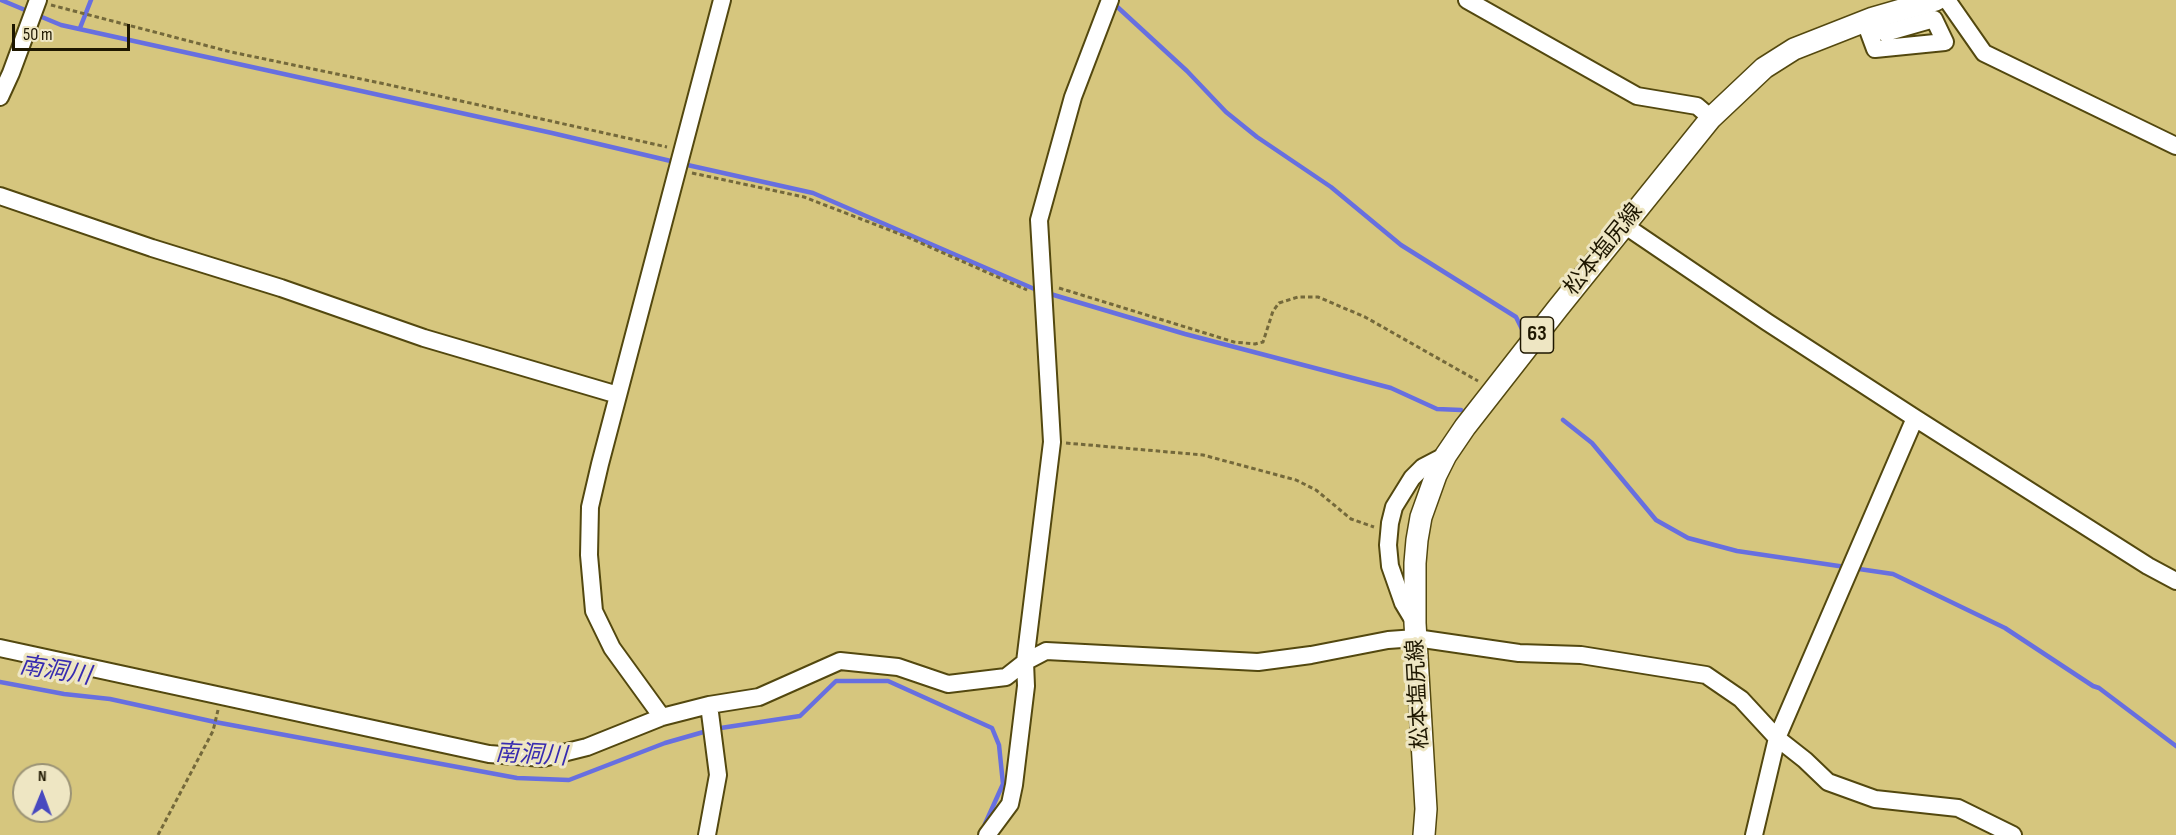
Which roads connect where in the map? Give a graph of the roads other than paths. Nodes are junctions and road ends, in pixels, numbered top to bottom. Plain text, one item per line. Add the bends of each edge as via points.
1 (38, 0) edge
2 (722, 0) edge
3 (1110, 0) edge
4 (1467, 0) edge
5 (1936, 0) edge
6 (1947, 0) edge
7 (0, 97) edge
8 (1711, 117) junction
9 (2176, 146) edge
10 (0, 196) edge
11 (1624, 225) junction
12 (618, 395) junction
13 (1915, 418) junction
14 (1446, 455) junction
15 (2176, 581) edge
16 (1416, 630) junction
17 (0, 648) edge
18 (1025, 662) junction
19 (709, 705) junction
20 (662, 717) junction
21 (1777, 738) junction
22 (707, 835) edge
23 (987, 835) edge
24 (1424, 835) edge
25 (1754, 835) edge
26 (2013, 835) edge

1 - 7 street
2 - 12 street
3 - 18 street via 1073,97 1039,220 1052,442
4 - 8 street via 1637,96 1697,106
5 - 8 main road, 松本塩尻線 / 63 via 1794,49 1764,68
6 - 9 street via 1984,53
8 - 11 main road, 松本塩尻線 / 63
10 - 12 street via 424,338
11 - 13 street
11 - 14 main road, 松本塩尻線 / 63
12 - 20 street via 591,507 594,611 612,648
13 - 15 street
13 - 21 street
14 - 16 main road, 松本塩尻線 / 63 via 1428,494 1417,540
14 - 16 street via 1412,478 1394,507 1389,530 1390,566
16 - 18 street via 1388,640 1258,662 1046,651
16 - 21 street via 1519,653 1581,655 1706,675 1741,699
16 - 24 main road, 松本塩尻線 / 63 via 1426,808
17 - 20 street via 489,754 543,758 587,747
18 - 19 street via 1006,677 948,684 898,667 840,661 759,697
18 - 23 street via 1026,686 1010,804
19 - 20 street
19 - 22 street via 718,775
21 - 25 street
21 - 26 street via 1828,782 1875,799 1958,808

